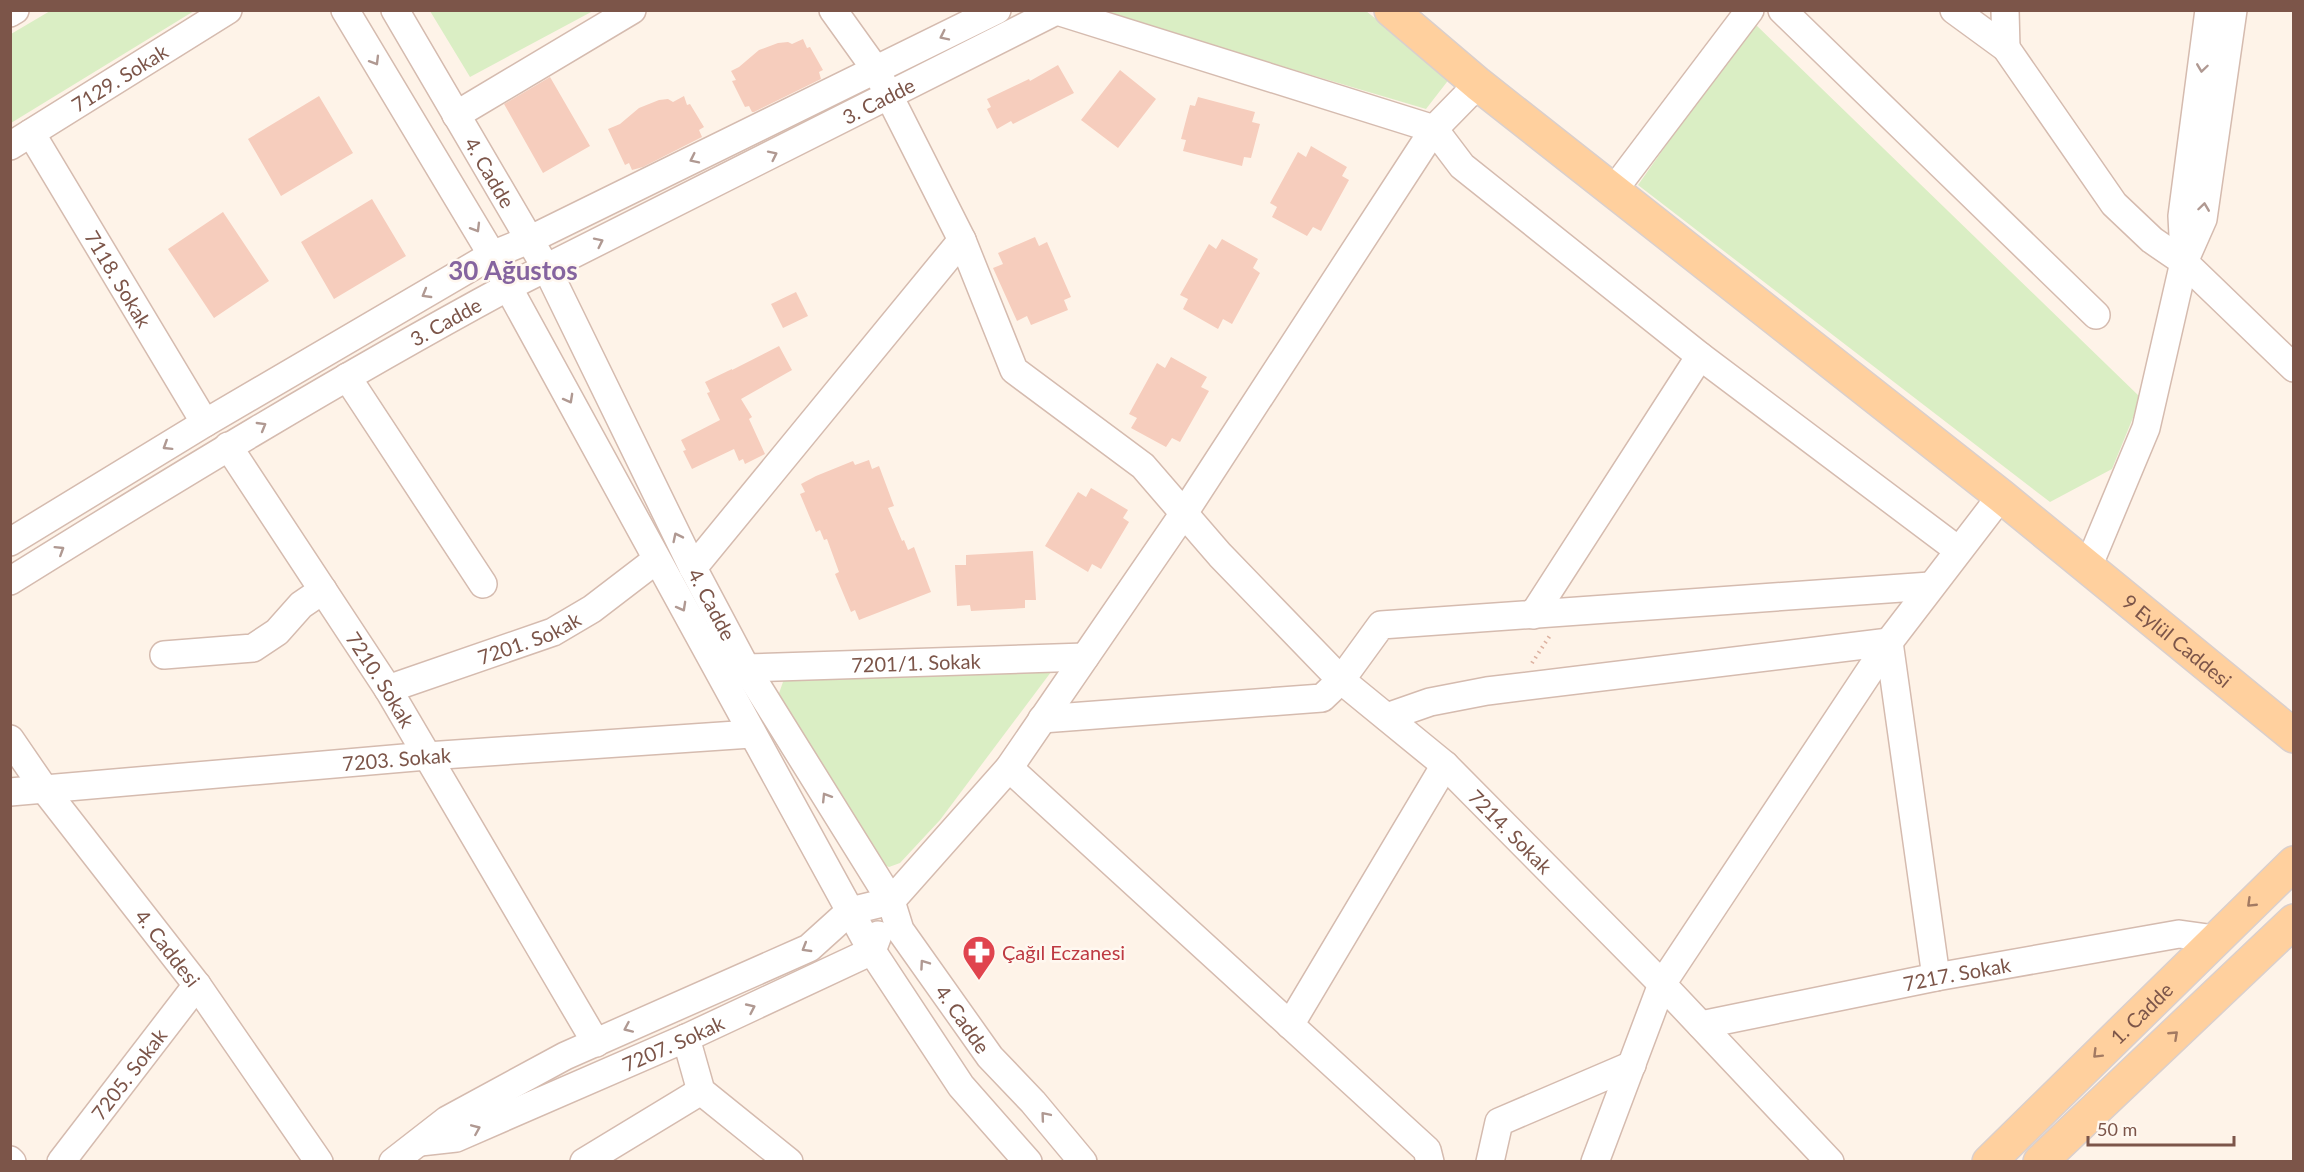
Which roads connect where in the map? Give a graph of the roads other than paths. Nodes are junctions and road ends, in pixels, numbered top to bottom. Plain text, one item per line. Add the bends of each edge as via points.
1 (15, 10) edge
2 (228, 10) edge
3 (345, 10) edge
4 (394, 10) edge
5 (632, 10) edge
6 (833, 10) edge
7 (997, 10) edge
8 (1391, 10) edge
9 (1750, 10) edge
10 (1782, 10) edge
11 (1954, 10) edge
12 (2005, 10) edge
13 (2210, 10) edge
14 (2233, 10) edge
15 (1056, 11) edge
16 (10, 13) edge
17 (2006, 48) junction
18 (876, 70) junction
19 (1478, 84) junction
20 (890, 97) junction
21 (456, 115) junction
22 (1434, 129) junction
23 (21, 140) edge
24 (1613, 191) junction
25 (531, 239) junction
26 (962, 240) junction
27 (492, 255) junction
28 (2184, 262) junction
29 (546, 268) junction
30 (508, 287) junction
31 (2096, 315) dead end
32 (1700, 356) junction
33 (2294, 368) edge
34 (347, 377) junction
35 (205, 423) junction
36 (228, 446) junction
37 (2001, 496) junction
38 (1184, 513) junction
39 (10, 542) edge
40 (1959, 550) junction
41 (656, 560) junction
42 (2088, 567) junction
43 (693, 568) junction
44 (10, 581) edge
45 (483, 584) dead end
46 (1930, 586) junction
47 (323, 590) junction
48 (1533, 615) junction
49 (1889, 642) junction
50 (164, 655) dead end
51 (1085, 657) junction
52 (746, 668) junction
53 (1341, 680) junction
54 (388, 689) junction
55 (1387, 717) junction
56 (1042, 719) junction
57 (2280, 719) edge
58 (751, 734) junction
59 (2294, 736) edge
60 (10, 739) edge
61 (427, 756) junction
62 (1444, 765) junction
63 (1009, 768) junction
64 (45, 790) junction
65 (10, 792) edge
66 (2294, 862) edge
67 (891, 901) junction
68 (850, 911) junction
69 (2294, 921) edge
70 (2215, 939) junction
71 (872, 951) junction
72 (1936, 977) junction
73 (1662, 984) junction
74 (197, 985) junction
75 (1290, 1024) junction
76 (1701, 1025) junction
77 (686, 1038) junction
78 (596, 1042) junction
79 (1632, 1065) junction
80 (701, 1091) junction
81 (420, 1142) junction
82 (61, 1161) edge
83 (319, 1161) edge
84 (393, 1161) edge
85 (584, 1161) edge
86 (789, 1161) edge
87 (1028, 1161) edge
88 (1083, 1161) edge
89 (1430, 1161) edge
90 (1490, 1161) edge
91 (1595, 1161) edge
92 (1830, 1161) edge
93 (1989, 1161) edge
94 (2040, 1161) edge

1 - 16 street
2 - 23 street, 7129. Sokak
3 -> 27 street, 4. Cadde
4 - 21 street, 4. Cadde
5 - 21 street
6 - 18 street, 7214. Sokak
7 -> 18 street, 3. Cadde
8 - 19 main road, 9 Eylül Caddesi
9 - 24 street
10 - 31 street
11 - 17 street
12 - 17 street
13 -> 28 street via 2182,216
28 -> 14 street via 2203,219
15 - 20 street, 3. Cadde
15 - 22 street
17 - 28 street via 2114,204 2152,240
18 - 20 street, 7214. Sokak
18 -> 25 street, 3. Cadde
19 - 22 street
19 - 24 main road, 9 Eylül Caddesi
20 - 26 street, 7214. Sokak
29 -> 20 street, 3. Cadde
21 - 25 street, 4. Cadde
22 - 32 street via 1462,166
22 - 38 street
23 - 35 street, 7118. Sokak
24 - 37 main road, 9 Eylül Caddesi
25 - 27 street, 3. Cadde
25 - 29 street, 4. Cadde
26 - 38 street, 7214. Sokak via 1014,370 1143,466
26 - 43 street
27 - 30 street, 4. Cadde
27 -> 35 street, 3. Cadde
28 - 33 street
28 - 42 street via 2146,428
29 - 30 street, 3. Cadde
43 -> 29 street, 4. Cadde
30 - 34 street, 3. Cadde
30 -> 41 street, 4. Cadde
32 - 40 street
32 - 48 street
36 -> 34 street, 3. Cadde
34 - 45 street
35 -> 39 street, 3. Cadde
44 -> 36 street, 3. Cadde
36 - 47 street, 7210. Sokak
37 - 40 street
37 - 42 main road, 9 Eylül Caddesi
38 - 51 street
38 - 53 street, 7214. Sokak
40 - 46 street
41 - 54 street, 7201. Sokak via 592,609 553,632
41 -> 58 street, 4. Cadde
42 - 57 main road, 9 Eylül Caddesi
43 - 52 street, 4. Cadde
46 - 48 street
46 - 49 street
47 - 50 street via 253,648
47 - 54 street, 7210. Sokak
48 - 53 street via 1381,625
49 - 55 street via 1516,688 1430,702
49 - 72 street
49 - 73 street
51 - 52 street, 7201/1. Sokak
51 - 56 street
67 -> 52 street, 4. Cadde
53 - 55 street, 7214. Sokak
53 - 56 street via 1322,698
54 - 61 street, 7210. Sokak
55 - 62 street, 7214. Sokak
56 - 63 street
57 - 59 main road, 9 Eylül Caddesi
58 - 61 street, 7203. Sokak
58 - 68 street, 4. Cadde
60 - 64 street, 4. Caddesi
61 - 64 street, 7203. Sokak
61 - 78 street, 7210. Sokak
62 - 73 street, 7214. Sokak
62 - 75 street
63 - 67 street
63 - 75 street
64 - 65 street
64 - 74 street, 4. Caddesi
66 -> 70 main road, 1. Cadde
67 - 68 street
67 - 71 street
88 -> 67 street, 4. Cadde via 990,1057 900,930
68 - 71 street, 4. Cadde
68 -> 78 street, 7207. Sokak via 809,948
94 -> 69 main road, 1. Cadde
70 - 72 street, 7217. Sokak via 2179,934
70 -> 93 main road, 1. Cadde
77 -> 71 street, 7207. Sokak
71 - 87 street, 4. Cadde via 961,1086
72 - 76 street, 7217. Sokak
73 - 76 street, 7214. Sokak
73 - 79 street
74 - 82 street, 7205. Sokak
74 - 83 street, 4. Caddesi
75 - 89 street via 1427,1150
76 - 92 street, 7214. Sokak
77 - 80 street
81 -> 77 street, 7207. Sokak via 456,1138
78 - 81 street, 7207. Sokak via 475,1104
79 - 90 street via 1499,1122
79 - 91 street
80 - 85 street
80 - 86 street
81 - 84 street, 7207. Sokak

